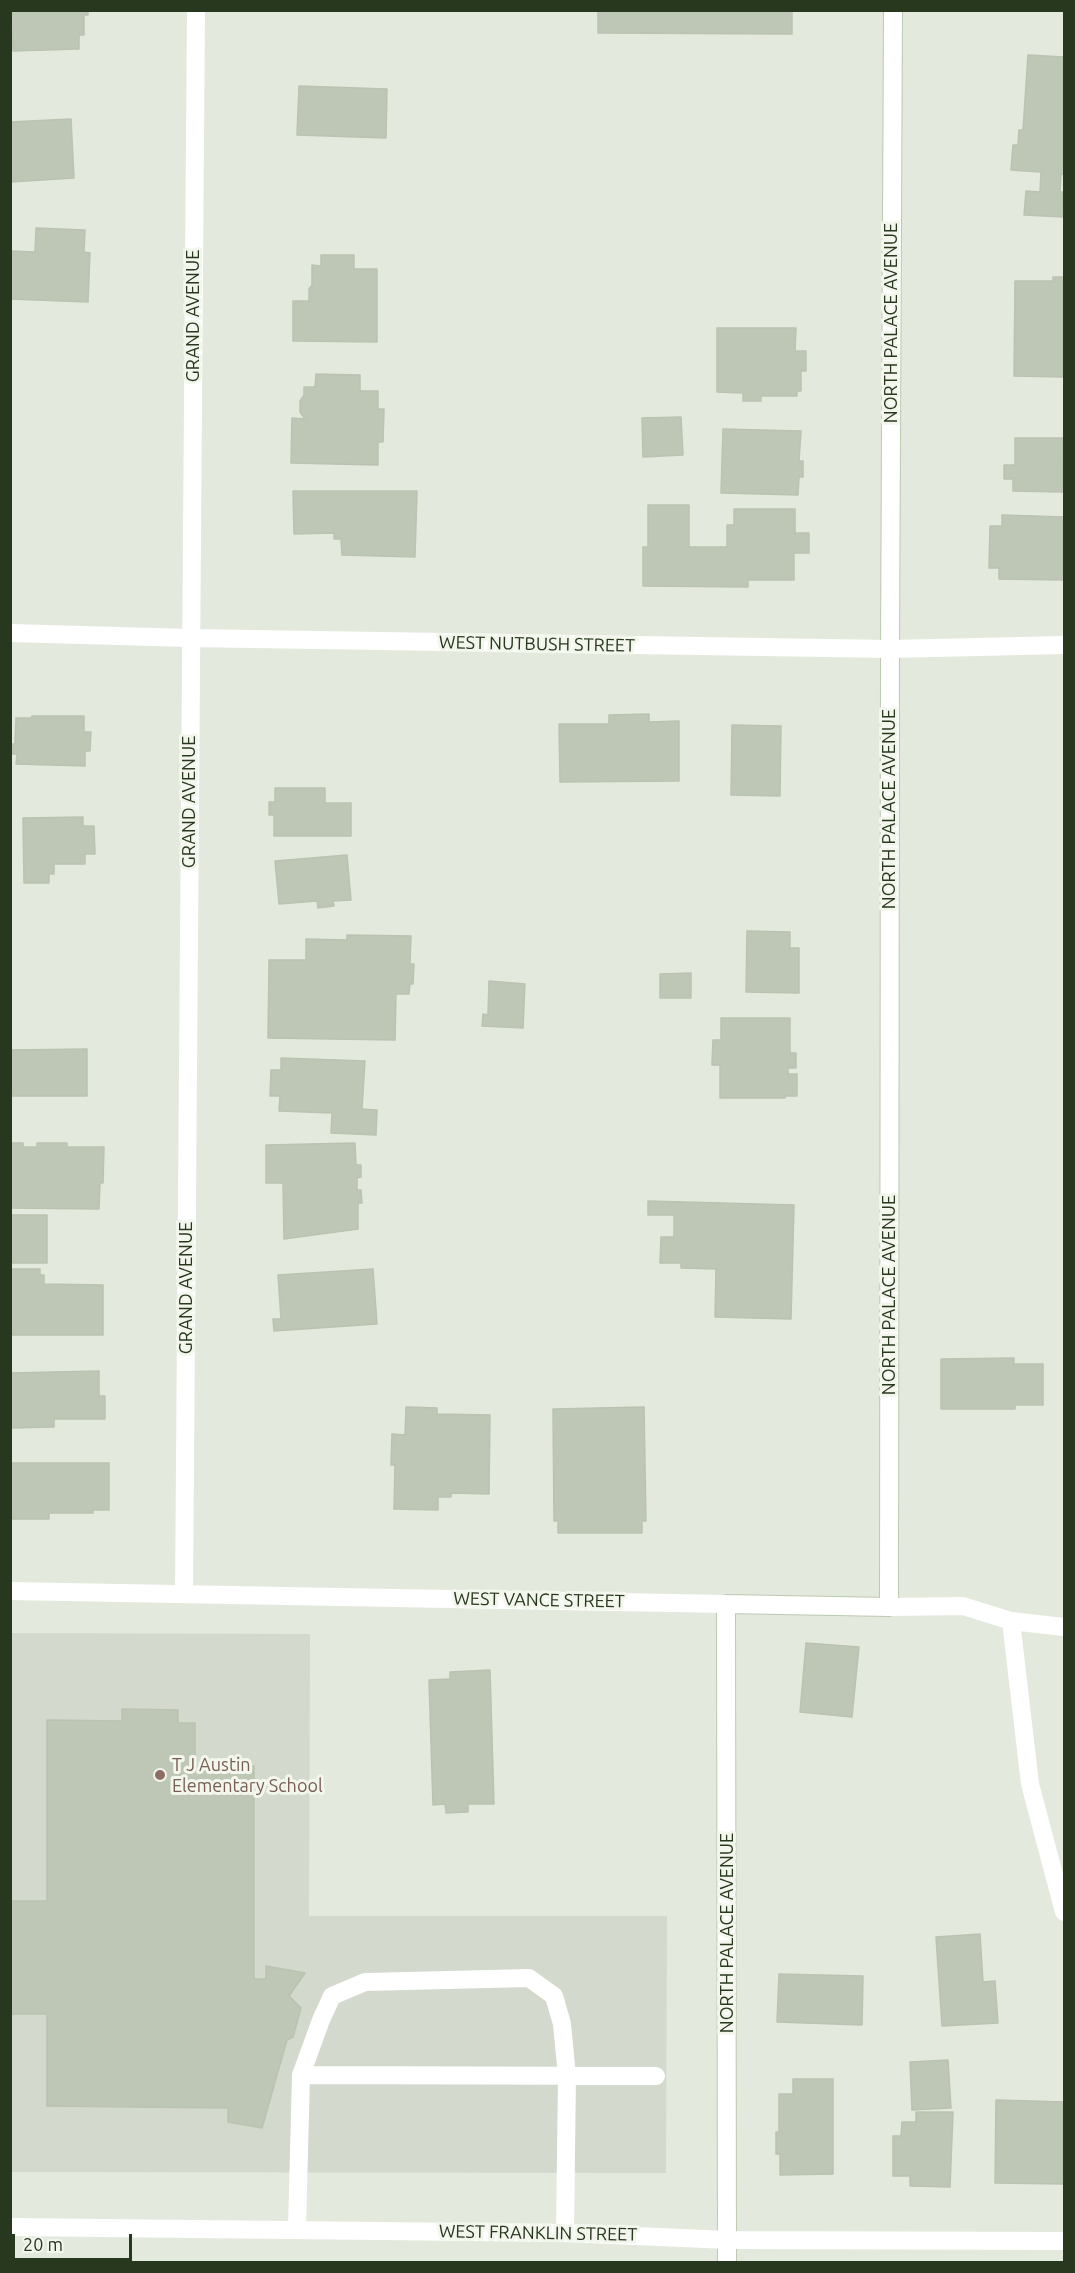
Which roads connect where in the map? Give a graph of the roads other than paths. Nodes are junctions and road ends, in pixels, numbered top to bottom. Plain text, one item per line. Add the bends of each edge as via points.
1 (196, 10) edge
2 (893, 10) edge
3 (10, 633) edge
4 (190, 638) junction
5 (1065, 645) edge
6 (890, 649) junction
7 (10, 1591) edge
8 (184, 1593) junction
9 (726, 1604) junction
10 (889, 1607) junction
11 (1011, 1622) junction
12 (1065, 1627) edge
13 (1065, 1912) edge
14 (301, 2075) junction
15 (567, 2076) junction
16 (656, 2076) dead end
17 (10, 2227) edge
18 (297, 2229) junction
19 (565, 2232) junction
20 (728, 2240) junction
21 (1065, 2241) edge
22 (727, 2262) edge

1 - 4 street, GRAND AVENUE
2 - 6 street, NORTH PALACE AVENUE
3 - 4 street, WEST NUTBUSH STREET
4 - 6 street, WEST NUTBUSH STREET
4 - 8 street, GRAND AVENUE
5 - 6 street, WEST NUTBUSH STREET
6 - 10 street, NORTH PALACE AVENUE
7 - 8 street, WEST VANCE STREET
8 - 9 street, WEST VANCE STREET
9 - 10 street, WEST VANCE STREET
9 - 20 street, NORTH PALACE AVENUE
10 - 11 street, WEST VANCE STREET via 963,1606
11 - 12 street, WEST VANCE STREET
11 - 13 street via 1030,1784
14 - 15 street
14 - 15 street via 332,1996 365,1982 530,1978 554,1996 562,2024
14 - 18 street
15 - 16 street
15 - 19 street
17 - 18 street, WEST FRANKLIN STREET
18 - 19 street, WEST FRANKLIN STREET
19 - 20 street, WEST FRANKLIN STREET
20 - 21 street, WEST FRANKLIN STREET
20 - 22 street, NORTH PALACE AVENUE

